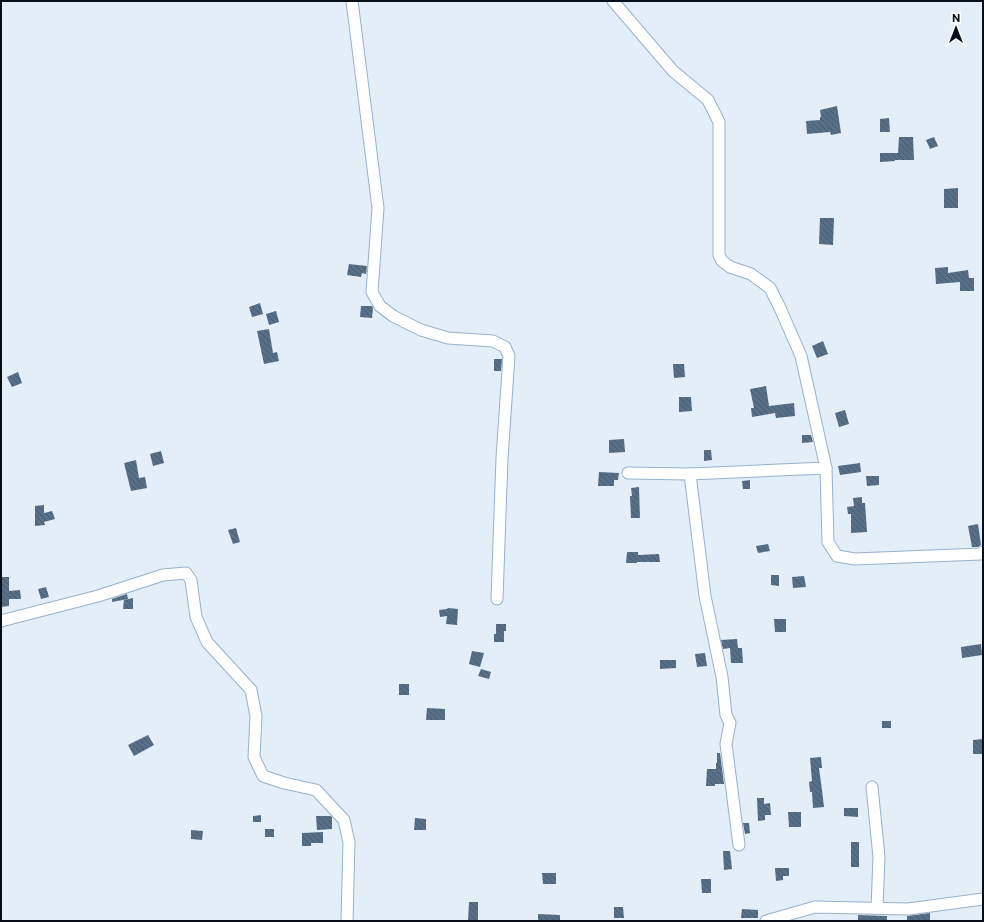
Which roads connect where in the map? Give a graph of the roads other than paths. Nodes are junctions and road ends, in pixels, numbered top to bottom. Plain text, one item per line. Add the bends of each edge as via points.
1 (352, 1) edge
2 (613, 1) edge
3 (826, 468) junction
4 (628, 473) dead end
5 (690, 474) junction
6 (983, 552) edge
7 (497, 599) dead end
8 (1, 621) edge
9 (872, 787) dead end
10 (739, 845) dead end
11 (983, 899) edge
12 (877, 908) junction
13 (347, 921) edge
14 (766, 921) edge

1 - 7 street via 378,208 372,292 380,306 393,316 421,330 448,338 493,341 505,347 509,356
2 - 3 street via 673,71 708,100 719,122 719,255 730,267 752,274 770,288 801,356
3 - 5 street
3 - 6 street via 828,542 837,556 855,559
4 - 5 street
5 - 10 street via 705,596 722,677 726,715 730,723 726,744
8 - 13 street via 98,596 163,575 186,573 191,580 196,617 207,642 252,690 256,716 254,757 263,776 316,790 344,820 349,842
9 - 12 street via 879,857
11 - 12 street via 908,909
12 - 14 street via 815,907

